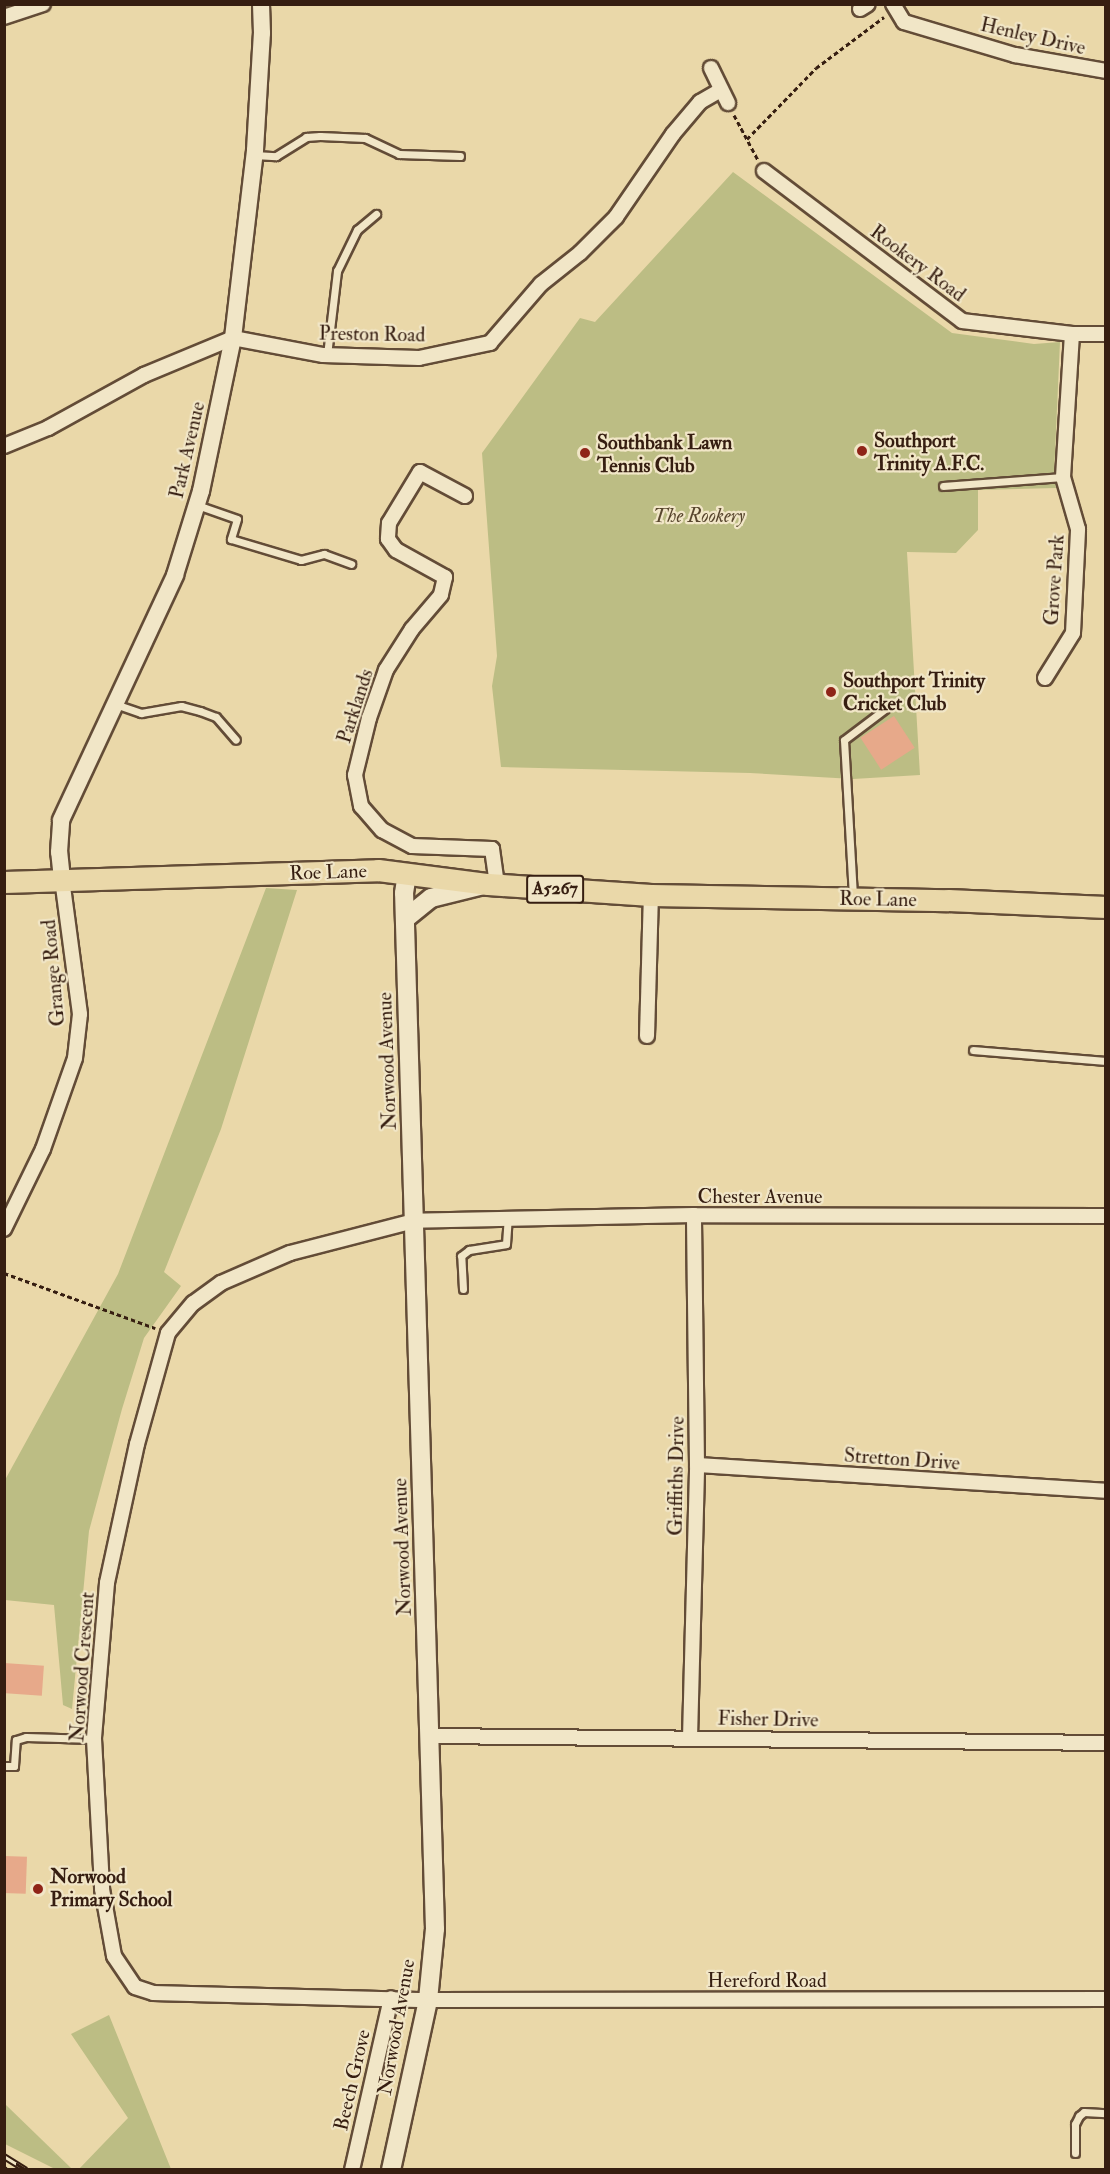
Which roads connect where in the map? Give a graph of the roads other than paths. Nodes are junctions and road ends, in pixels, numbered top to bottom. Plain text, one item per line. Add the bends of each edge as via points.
1 (43, 4) edge
2 (261, 4) edge
3 (894, 7) edge
4 (4, 17) edge
5 (711, 68) dead end
6 (1106, 71) edge
7 (721, 90) junction
8 (728, 103) road end
9 (254, 155) junction
10 (460, 156) dead end
11 (764, 171) road end
12 (375, 214) dead end
13 (1072, 334) junction
14 (1106, 334) edge
15 (233, 338) junction
16 (327, 355) junction
17 (4, 446) edge
18 (1064, 477) junction
19 (943, 486) dead end
20 (465, 496) dead end
21 (197, 505) junction
22 (351, 564) dead end
23 (1045, 678) dead end
24 (115, 704) junction
25 (885, 709) dead end
26 (236, 740) dead end
27 (407, 875) junction
28 (62, 879) junction
29 (4, 882) edge
30 (493, 885) junction
31 (651, 896) junction
32 (853, 899) junction
33 (1106, 907) edge
34 (405, 919) junction
35 (647, 1036) dead end
36 (973, 1050) dead end
37 (1106, 1061) edge
38 (694, 1215) junction
39 (1106, 1216) edge
40 (508, 1217) junction
41 (414, 1221) junction
42 (4, 1229) edge
43 (463, 1290) dead end
44 (697, 1465) junction
45 (1106, 1491) edge
46 (431, 1736) junction
47 (690, 1738) junction
48 (94, 1739) junction
49 (1106, 1743) edge
50 (4, 1766) edge
51 (391, 1998) junction
52 (1106, 1999) edge
53 (428, 2000) junction
54 (1106, 2113) edge
55 (1075, 2153) dead end
56 (352, 2169) edge
57 (391, 2169) edge

1 - 4 street
2 - 9 street, Park Avenue
3 - 6 street, Henley Drive via 904,22 1015,55
5 - 7 street
7 - 8 street
7 - 16 street, Preston Road via 700,102 673,134 616,217 542,284 490,344 418,358
9 - 10 lane via 276,156 306,137 320,136 365,138 399,154
9 - 15 street, Park Avenue
11 - 13 street, Rookery Road via 962,321
12 - 16 lane via 357,230 337,271
13 - 14 street, Rookery Road
13 - 18 street, Grove Park
15 - 16 street, Preston Road
15 - 17 street via 144,375 48,428
15 - 21 street, Park Avenue
18 - 19 lane
18 - 23 street, Grove Park via 1078,529 1073,633
20 - 30 street, Parklands via 420,472 390,523 388,539 396,550 445,577 441,595 412,629 386,670 355,776 361,806 382,830 412,846 492,849
21 - 22 lane via 237,519 231,539 301,560 324,554
21 - 24 street, Park Avenue via 175,575
24 - 26 lane via 141,713 182,706 200,711 216,717
24 - 28 street, Park Avenue via 61,820
25 - 32 lane via 844,740
27 - 28 main road, Roe Lane / A5267 via 378,870
27 - 30 main road, Roe Lane / A5267
27 - 34 main road, Norwood Avenue
28 - 29 main road, Roe Lane / A5267
28 - 42 street, Grange Road via 80,1014 75,1058 43,1149
30 - 31 main road, Roe Lane / A5267
30 - 34 main road via 431,898
31 - 32 main road, Roe Lane / A5267
31 - 35 street
32 - 33 main road, Roe Lane / A5267
34 - 41 main road, Norwood Avenue
36 - 37 lane
38 - 39 street, Chester Avenue
38 - 40 street, Chester Avenue
38 - 44 street, Griffiths Drive
40 - 41 street, Chester Avenue
40 - 43 lane via 506,1244 469,1250 461,1256
41 - 46 main road, Norwood Avenue
41 - 48 street, Norwood Crescent via 290,1253 221,1283 193,1303 168,1333 137,1444 107,1583
44 - 45 street, Stretton Drive
44 - 47 street, Griffiths Drive
46 - 47 street, Fisher Drive
46 - 53 main road, Norwood Avenue via 435,1929
47 - 49 street, Fisher Drive
48 - 50 lane via 16,1740 14,1766
48 - 51 street, Norwood Crescent via 102,1889 114,1956 135,1987 153,1993
51 - 53 street, Norwood Crescent
51 - 56 street, Beech Grove
52 - 53 street, Hereford Road
53 - 57 main road, Norwood Avenue
54 - 55 lane via 1083,2112 1078,2116

